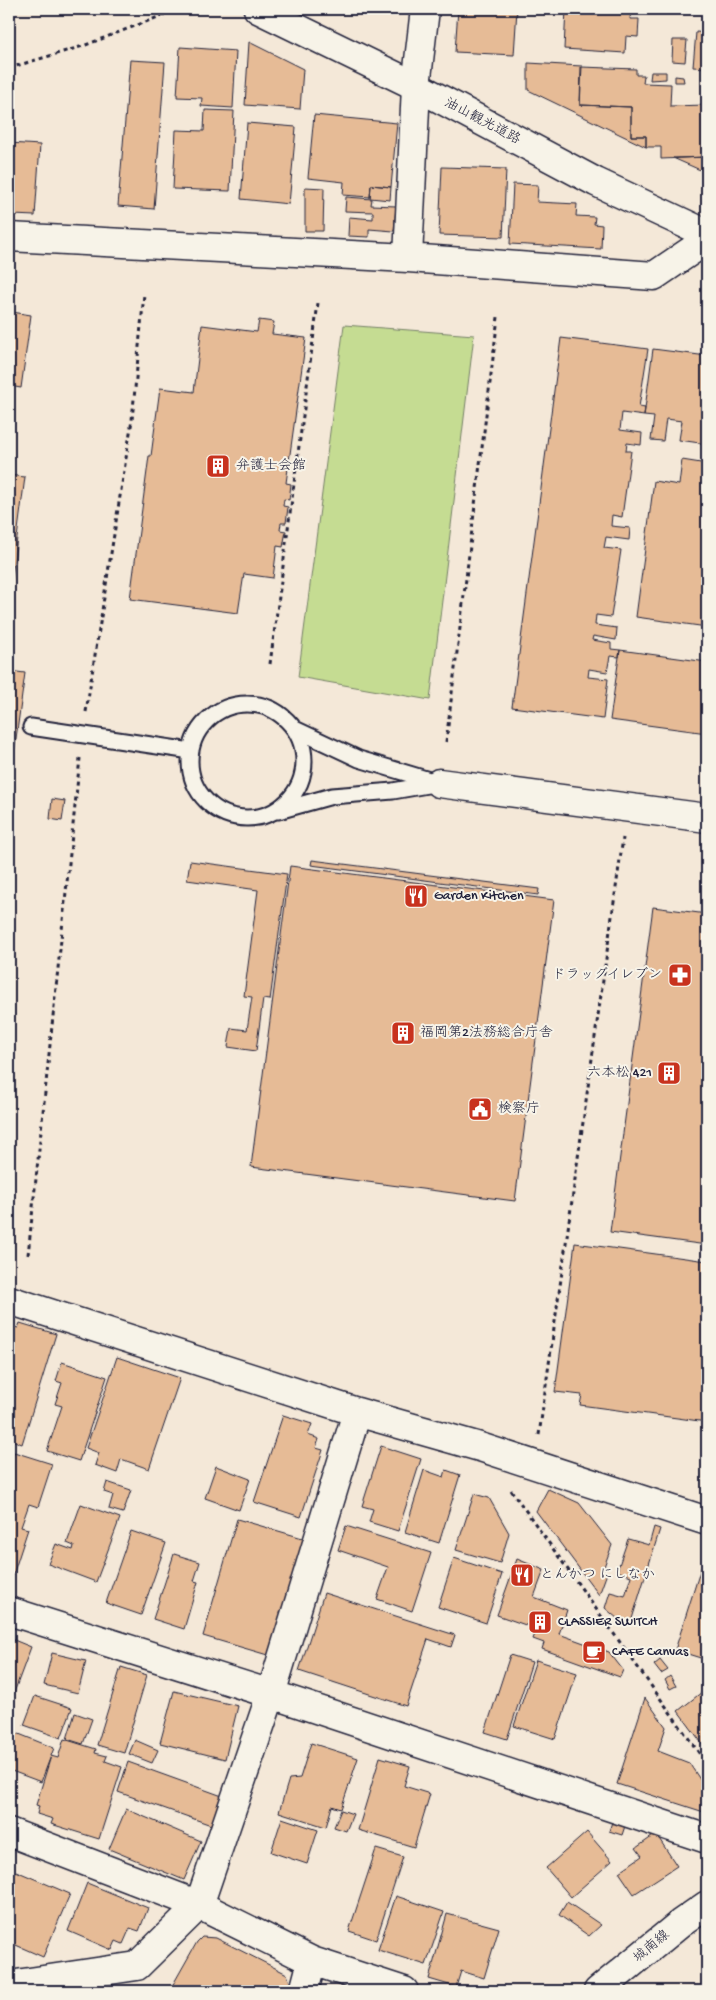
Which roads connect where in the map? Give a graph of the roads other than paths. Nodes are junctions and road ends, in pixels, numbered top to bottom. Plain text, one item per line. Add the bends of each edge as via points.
1 (258, 9) edge
2 (426, 9) edge
3 (416, 86) junction
4 (707, 234) edge
5 (9, 237) edge
6 (707, 240) edge
7 (408, 258) junction
8 (31, 727) dead end
9 (295, 729) junction
10 (191, 751) junction
11 (439, 784) junction
12 (273, 812) junction
13 (707, 818) edge
14 (9, 1300) edge
15 (357, 1412) junction
16 (707, 1521) edge
17 (9, 1611) edge
18 (272, 1694) junction
19 (9, 1832) edge
20 (707, 1839) edge
21 (199, 1905) junction
22 (707, 1905) edge
23 (312, 1961) junction
24 (9, 1987) edge
25 (304, 1991) edge
26 (404, 1991) edge
27 (598, 1991) edge

1 - 3 street, 油山観光道路
2 - 3 street
3 - 4 street, 油山観光道路 via 596,182
3 - 7 street
5 - 7 street
6 - 7 street via 654,276
8 - 10 lane
9 - 10 lane via 283,716 268,708 252,704 234,705 206,722 196,735
9 - 11 lane via 359,759
9 - 12 lane via 302,745 302,777 291,797
10 - 12 lane via 194,783 215,808 244,818
11 - 12 lane via 332,796
11 - 13 street
14 - 15 street
15 - 16 street via 535,1464
15 - 18 street
17 - 18 street
18 - 20 street
18 - 21 street
19 - 21 street
21 - 23 street
21 - 24 street via 137,1966
22 - 27 street, 城南線
23 - 25 street
23 - 26 street

